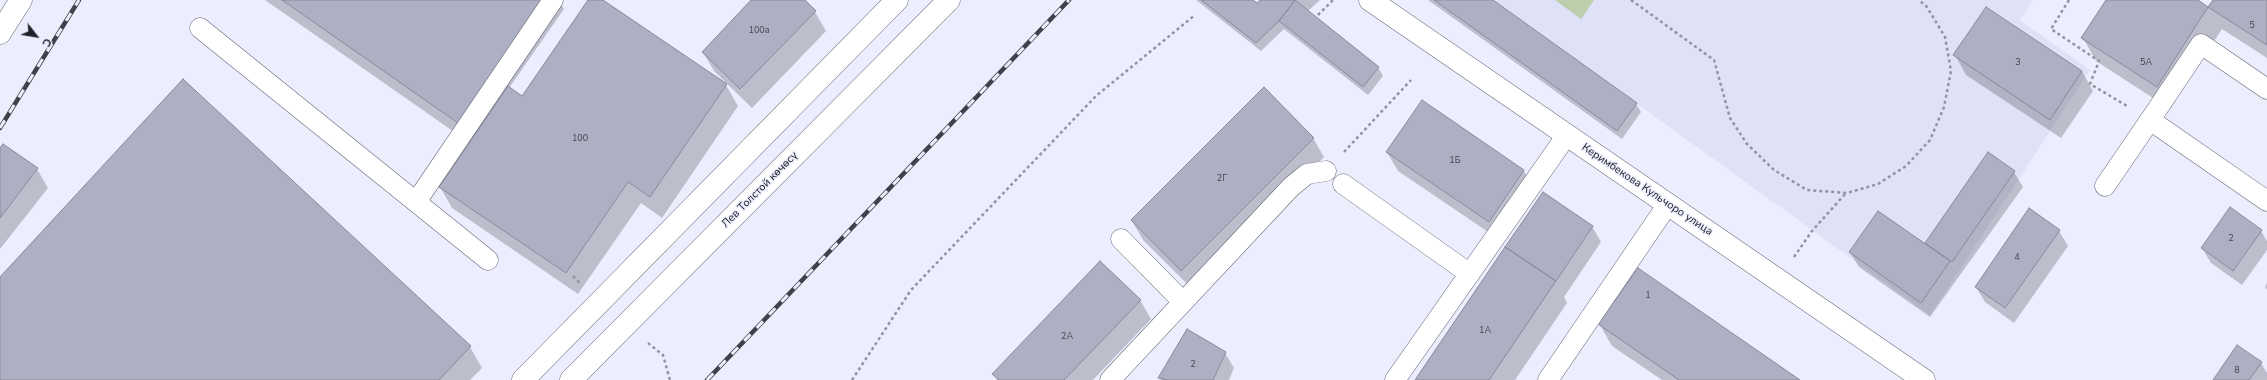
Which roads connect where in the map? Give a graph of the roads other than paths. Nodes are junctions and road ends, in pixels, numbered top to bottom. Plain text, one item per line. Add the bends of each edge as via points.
1 (21, 0) edge
2 (553, 0) edge
3 (897, 0) edge
4 (949, 0) edge
5 (1370, 0) edge
6 (200, 28) dead end
7 (0, 33) edge
8 (2267, 89) edge
9 (2150, 120) junction
10 (1567, 135) junction
11 (1326, 172) road end
12 (1343, 184) dead end
13 (2105, 186) dead end
14 (2267, 201) edge
15 (416, 202) junction
16 (1668, 204) junction
17 (1121, 239) dead end
18 (488, 260) dead end
19 (1470, 274) junction
20 (1184, 302) junction
21 (522, 380) edge
22 (571, 380) edge
23 (1110, 380) edge
24 (1395, 380) edge
25 (1548, 380) edge
26 (1924, 380) edge

1 - 7 main road
2 - 15 lane
3 - 21 main road
4 - 22 main road, Лев Толстой көчөсү
5 - 10 main road, Керимбекова Кульчоро улица
6 - 15 lane
8 - 9 lane via 2201,44
9 - 13 lane
9 - 14 lane
10 - 16 main road, Керимбекова Кульчоро улица
10 - 19 lane
11 - 20 lane via 1307,174 1291,187
12 - 19 lane
15 - 18 lane
16 - 25 lane
16 - 26 main road, Керимбекова Кульчоро улица
17 - 20 lane
19 - 24 lane
20 - 23 lane

